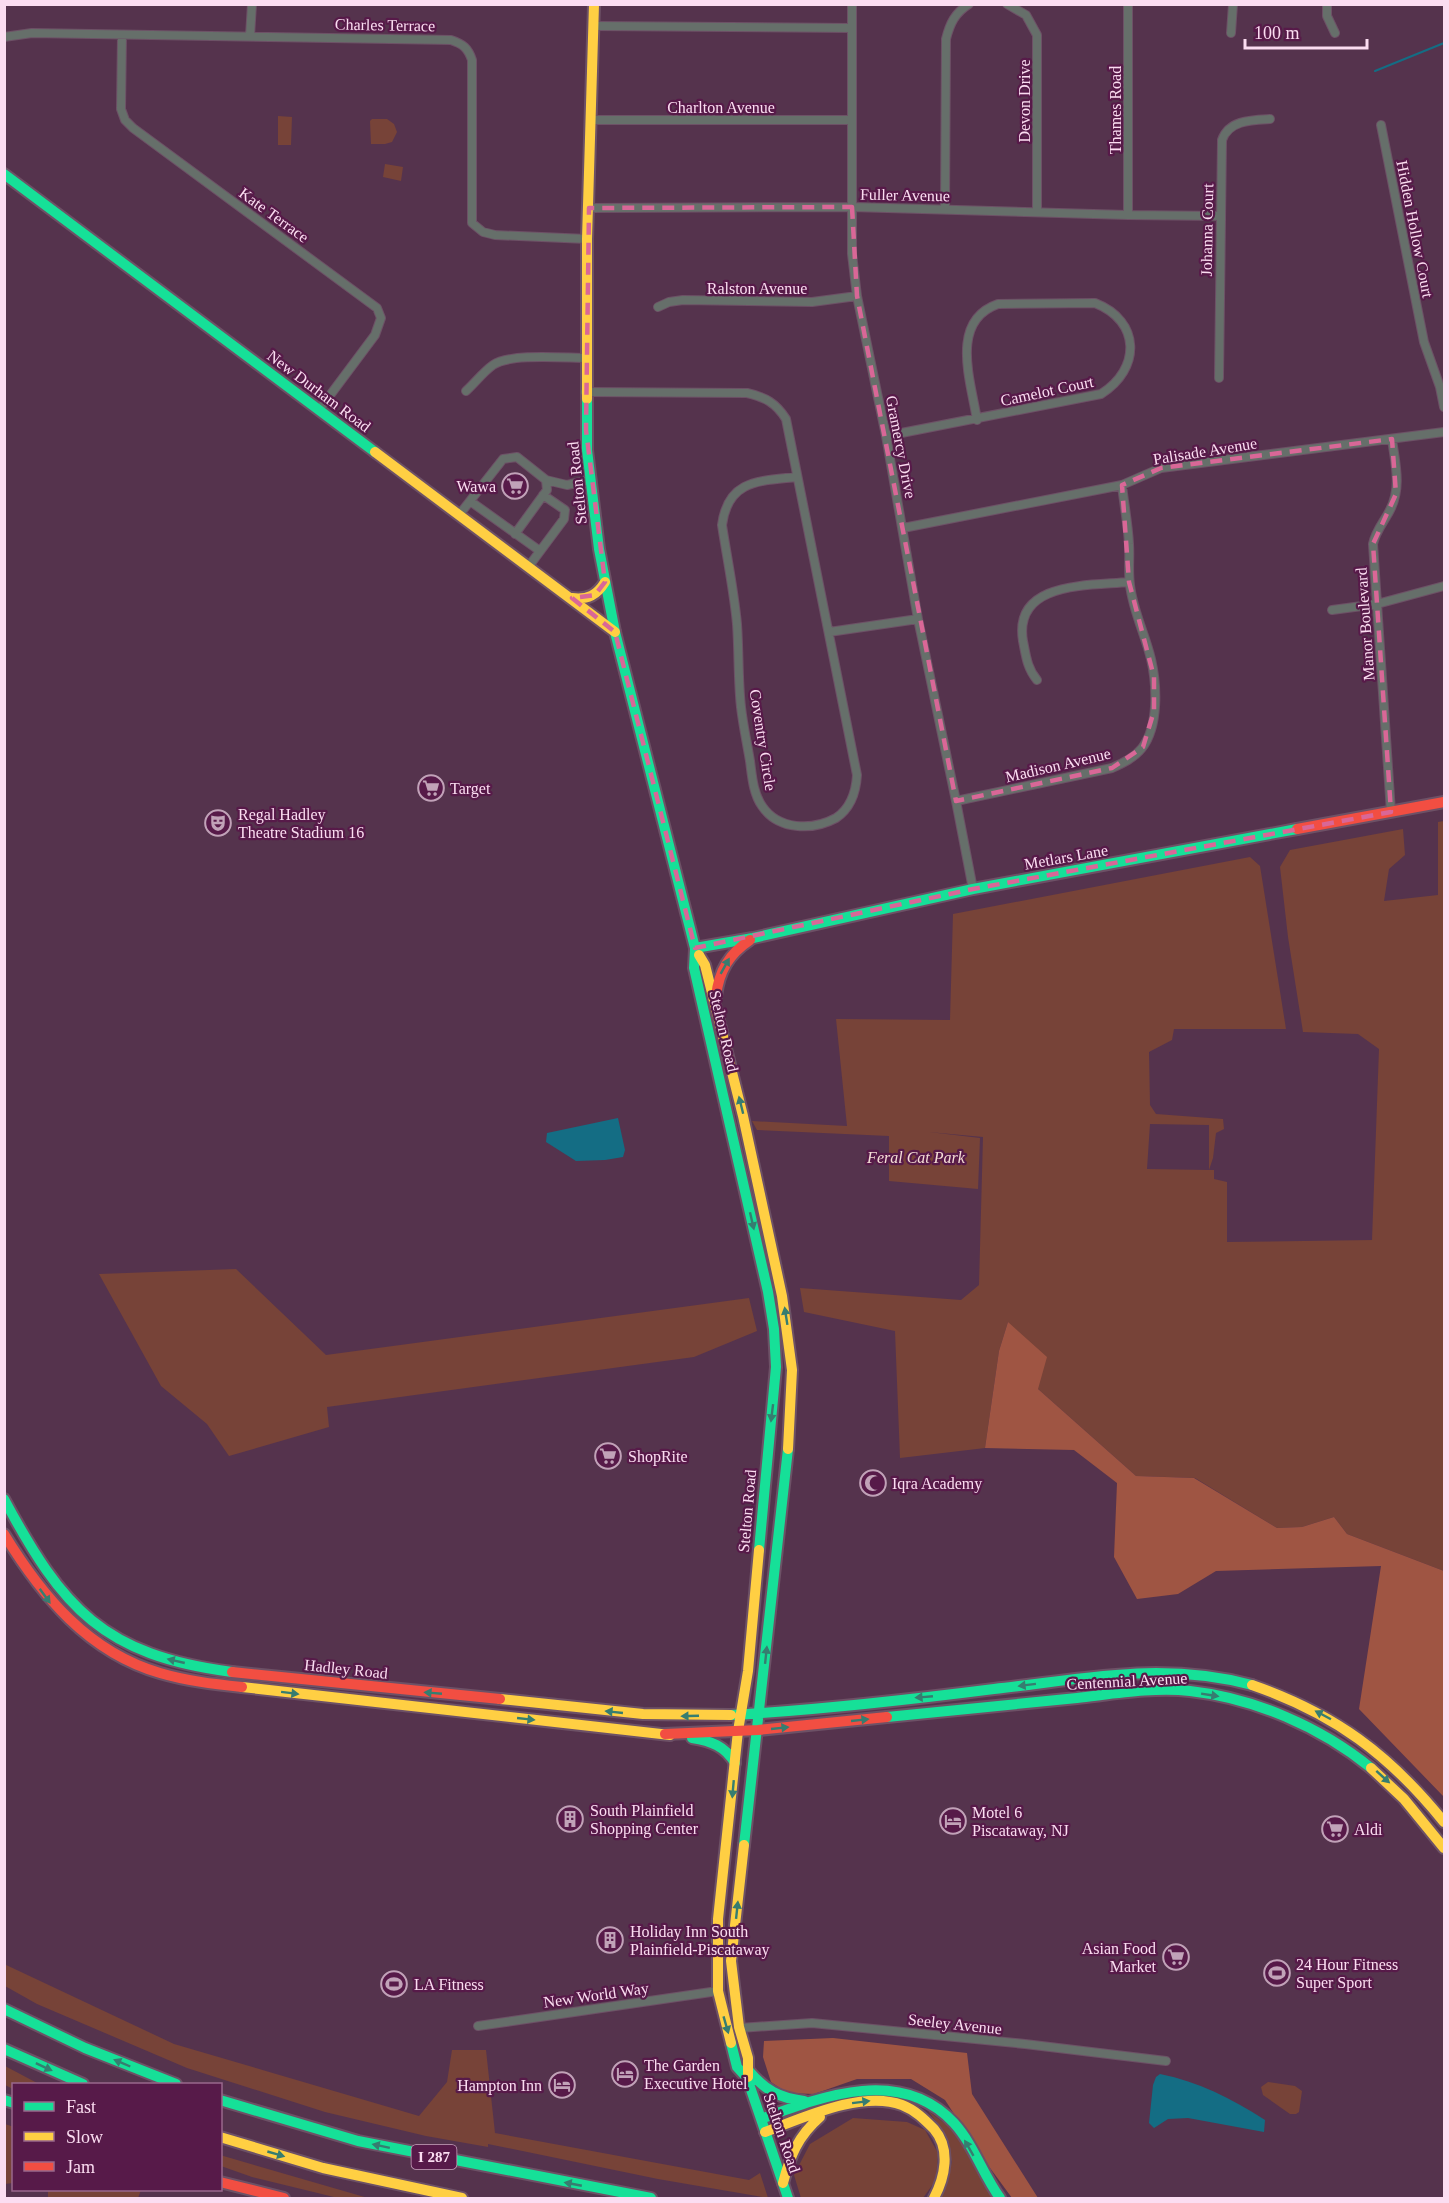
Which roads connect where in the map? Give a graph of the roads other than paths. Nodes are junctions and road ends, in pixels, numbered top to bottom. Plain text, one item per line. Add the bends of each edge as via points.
1 (252, 4) edge
2 (594, 4) edge
3 (852, 4) edge
4 (969, 4) edge
5 (1007, 4) edge
6 (1128, 4) edge
7 (1233, 4) edge
8 (1327, 4) edge
9 (594, 26) junction
10 (851, 28) junction
11 (1231, 33) dead end
12 (1335, 33) dead end
13 (122, 35) junction
14 (250, 36) junction
15 (4, 37) edge
16 (1270, 119) dead end
17 (591, 120) junction
18 (851, 120) junction
19 (1381, 125) dead end
20 (4, 174) edge
21 (852, 207) junction
22 (589, 208) junction
23 (945, 209) junction
24 (1037, 212) junction
25 (1128, 215) junction
26 (1220, 216) junction
27 (587, 239) junction
28 (856, 296) junction
29 (658, 307) dead end
30 (587, 358) junction
31 (1219, 378) dead end
32 (466, 392) dead end
33 (585, 392) junction
34 (1444, 407) edge
35 (319, 410) junction
36 (977, 420) junction
37 (1444, 432) edge
38 (886, 436) junction
39 (1392, 439) junction
40 (797, 477) junction
41 (546, 480) junction
42 (591, 480) junction
43 (1122, 485) junction
44 (543, 495) junction
45 (470, 501) junction
46 (459, 514) junction
47 (903, 528) junction
48 (515, 534) junction
49 (540, 552) junction
50 (529, 566) junction
51 (605, 582) junction
52 (1129, 582) junction
53 (1444, 586) edge
54 (572, 598) junction
55 (1377, 604) junction
56 (1332, 610) dead end
57 (918, 619) junction
58 (615, 632) junction
59 (829, 632) junction
60 (1037, 680) dead end
61 (956, 801) junction
62 (1444, 802) edge
63 (1391, 812) junction
64 (973, 889) junction
65 (753, 938) junction
66 (695, 948) junction
67 (716, 1004) junction
68 (4, 1499) edge
69 (4, 1534) edge
70 (31, 1549) junction
71 (16, 1555) junction
72 (759, 1713) junction
73 (740, 1714) junction
74 (758, 1730) junction
75 (738, 1731) junction
76 (665, 1734) junction
77 (735, 1763) junction
78 (1444, 1822) edge
79 (1444, 1848) edge
80 (718, 1991) junction
81 (4, 2009) edge
82 (478, 2026) dead end
83 (740, 2028) junction
84 (4, 2049) edge
85 (1166, 2061) dead end
86 (748, 2074) junction
87 (79, 2083) edge
88 (171, 2083) edge
89 (222, 2101) edge
90 (812, 2101) junction
91 (832, 2109) junction
92 (761, 2119) junction
93 (765, 2132) junction
94 (222, 2138) edge
95 (222, 2183) edge
96 (786, 2191) edge
97 (284, 2199) edge
98 (462, 2199) edge
99 (651, 2199) edge
100 (934, 2199) edge
101 (1000, 2199) edge

1 - 14 street
2 - 9 main road, Stelton Road
3 - 10 street, Gramercy Drive
4 - 23 street via 953,18 946,39
5 - 24 street, Devon Drive via 1026,15 1037,35
6 - 25 street, Thames Road
7 - 11 street
8 - 12 street via 1327,16
9 - 10 street
9 - 17 main road, Stelton Road
10 - 18 street, Gramercy Drive
13 - 14 street, Charles Terrace
13 - 15 street, Charles Terrace via 32,33
13 - 35 street, Kate Terrace via 121,109 125,120 377,308 381,318 375,335
14 - 27 street, Charles Terrace via 451,40 462,44 472,60 471,213 475,227 495,235
16 - 26 street, Johanna Court via 1249,120 1224,132
17 - 18 street, Charlton Avenue
17 - 22 main road, Stelton Road
18 - 21 street, Gramercy Drive
19 - 34 street, Hidden Hollow Court via 1424,342
20 - 35 main road, New Durham Road
21 - 22 street, Fuller Avenue
21 - 23 street, Fuller Avenue
21 - 28 street, Gramercy Drive
22 - 27 main road, Stelton Road
23 - 24 street, Fuller Avenue
24 - 25 street, Fuller Avenue
25 - 26 street, Fuller Avenue
26 - 31 street, Johanna Court
27 - 30 main road, Stelton Road
28 - 29 street, Ralston Avenue via 812,302 683,300
28 - 38 street, Gramercy Drive
30 - 32 street via 509,358 493,365
30 - 33 main road, Stelton Road
33 - 40 street, Coventry Circle via 747,393 766,399 786,419
33 - 42 main road, Stelton Road
35 - 46 main road, New Durham Road
36 - 36 street, Camelot Court via 1101,394 1111,388 1122,376 1129,352 1129,338 1121,318 1095,303 1074,301 987,307 976,318 966,340
36 - 38 street, Camelot Court
37 - 39 street, Palisade Avenue
38 - 47 street, Gramercy Drive
39 - 43 street, Palisade Avenue via 1161,468
39 - 55 street, Manor Boulevard via 1396,494 1373,544
40 - 59 street, Coventry Circle
40 - 59 street, Coventry Circle via 751,482 738,489 724,512 722,525 737,624 741,707 755,789 767,812 788,825 829,822 851,802 856,788 857,774
41 - 42 street via 567,485
41 - 44 street
41 - 45 street via 516,457 503,459
42 - 51 main road, Stelton Road
43 - 47 street, Palisade Avenue
43 - 52 street, Madison Avenue
44 - 48 street
44 - 49 street via 565,510 564,519
45 - 46 street
45 - 48 street
46 - 50 main road, New Durham Road
47 - 57 street, Gramercy Drive
48 - 49 street
49 - 50 street
50 - 54 main road, New Durham Road
51 - 54 main road via 595,595 581,600
51 - 58 main road, Stelton Road
52 - 60 street via 1058,589 1041,596 1030,607 1021,627 1027,665
52 - 61 street, Madison Avenue via 1154,677 1154,711 1143,747 1125,763 1112,768
53 - 55 street
54 - 58 main road, New Durham Road
55 - 56 street
55 - 63 street, Manor Boulevard
57 - 59 street
57 - 61 street, Gramercy Drive
58 - 66 main road, Stelton Road
61 - 64 street, Gramercy Drive
62 - 63 main road, Metlars Lane
63 - 64 main road, Metlars Lane
64 - 65 main road, Metlars Lane
65 - 66 main road, Metlars Lane
67 -> 65 main road via 717,983 726,963
66 - 67 main road, Stelton Road via 705,965
66 -> 73 main road, Stelton Road via 694,968 774,1329 776,1367 748,1671
72 -> 67 main road, Stelton Road via 791,1417 792,1370 782,1296
68 - 70 main road, Hadley Road
69 - 71 main road, Hadley Road
70 - 71 main road
73 -> 70 main road, Hadley Road via 639,1715 250,1674 158,1657 125,1643 88,1620 54,1585
71 -> 76 main road, Hadley Road via 52,1605 80,1631 122,1659 158,1673 211,1684
72 - 73 main road, Hadley Road
72 - 74 main road, Stelton Road
78 -> 72 main road, Centennial Avenue via 1398,1768 1362,1738 1298,1703 1216,1677 1129,1673
73 - 75 main road, Stelton Road
74 - 75 main road, Hadley Road
74 -> 79 main road, Centennial Avenue via 1135,1692 1181,1690 1223,1697 1272,1711 1339,1743 1398,1791
83 -> 74 main road, Stelton Road via 731,1961
75 - 76 main road, Hadley Road
75 - 77 main road, Stelton Road
76 - 77 main road, Hadley Road via 716,1742
77 -> 80 main road, Stelton Road via 718,1919
80 - 82 street, New World Way
80 -> 86 main road, Stelton Road via 737,2067
88 -> 81 main road
83 - 85 street, Seeley Avenue via 812,2023
83 - 86 main road, Stelton Road via 750,2064
84 -> 87 main road
86 - 90 main road via 774,2095
86 - 92 main road, Stelton Road
99 -> 89 main road, I 287 via 358,2141
90 - 92 main road
101 -> 90 main road via 955,2125 937,2107 910,2094 884,2089 856,2090
91 - 93 main road
91 - 96 main road via 798,2138 790,2154
91 -> 100 main road via 857,2102 886,2101 909,2107 929,2122 945,2155 943,2177
92 - 93 main road, Stelton Road
93 - 96 main road, Stelton Road
94 -> 98 main road, I 287 via 323,2168
95 - 97 main road

